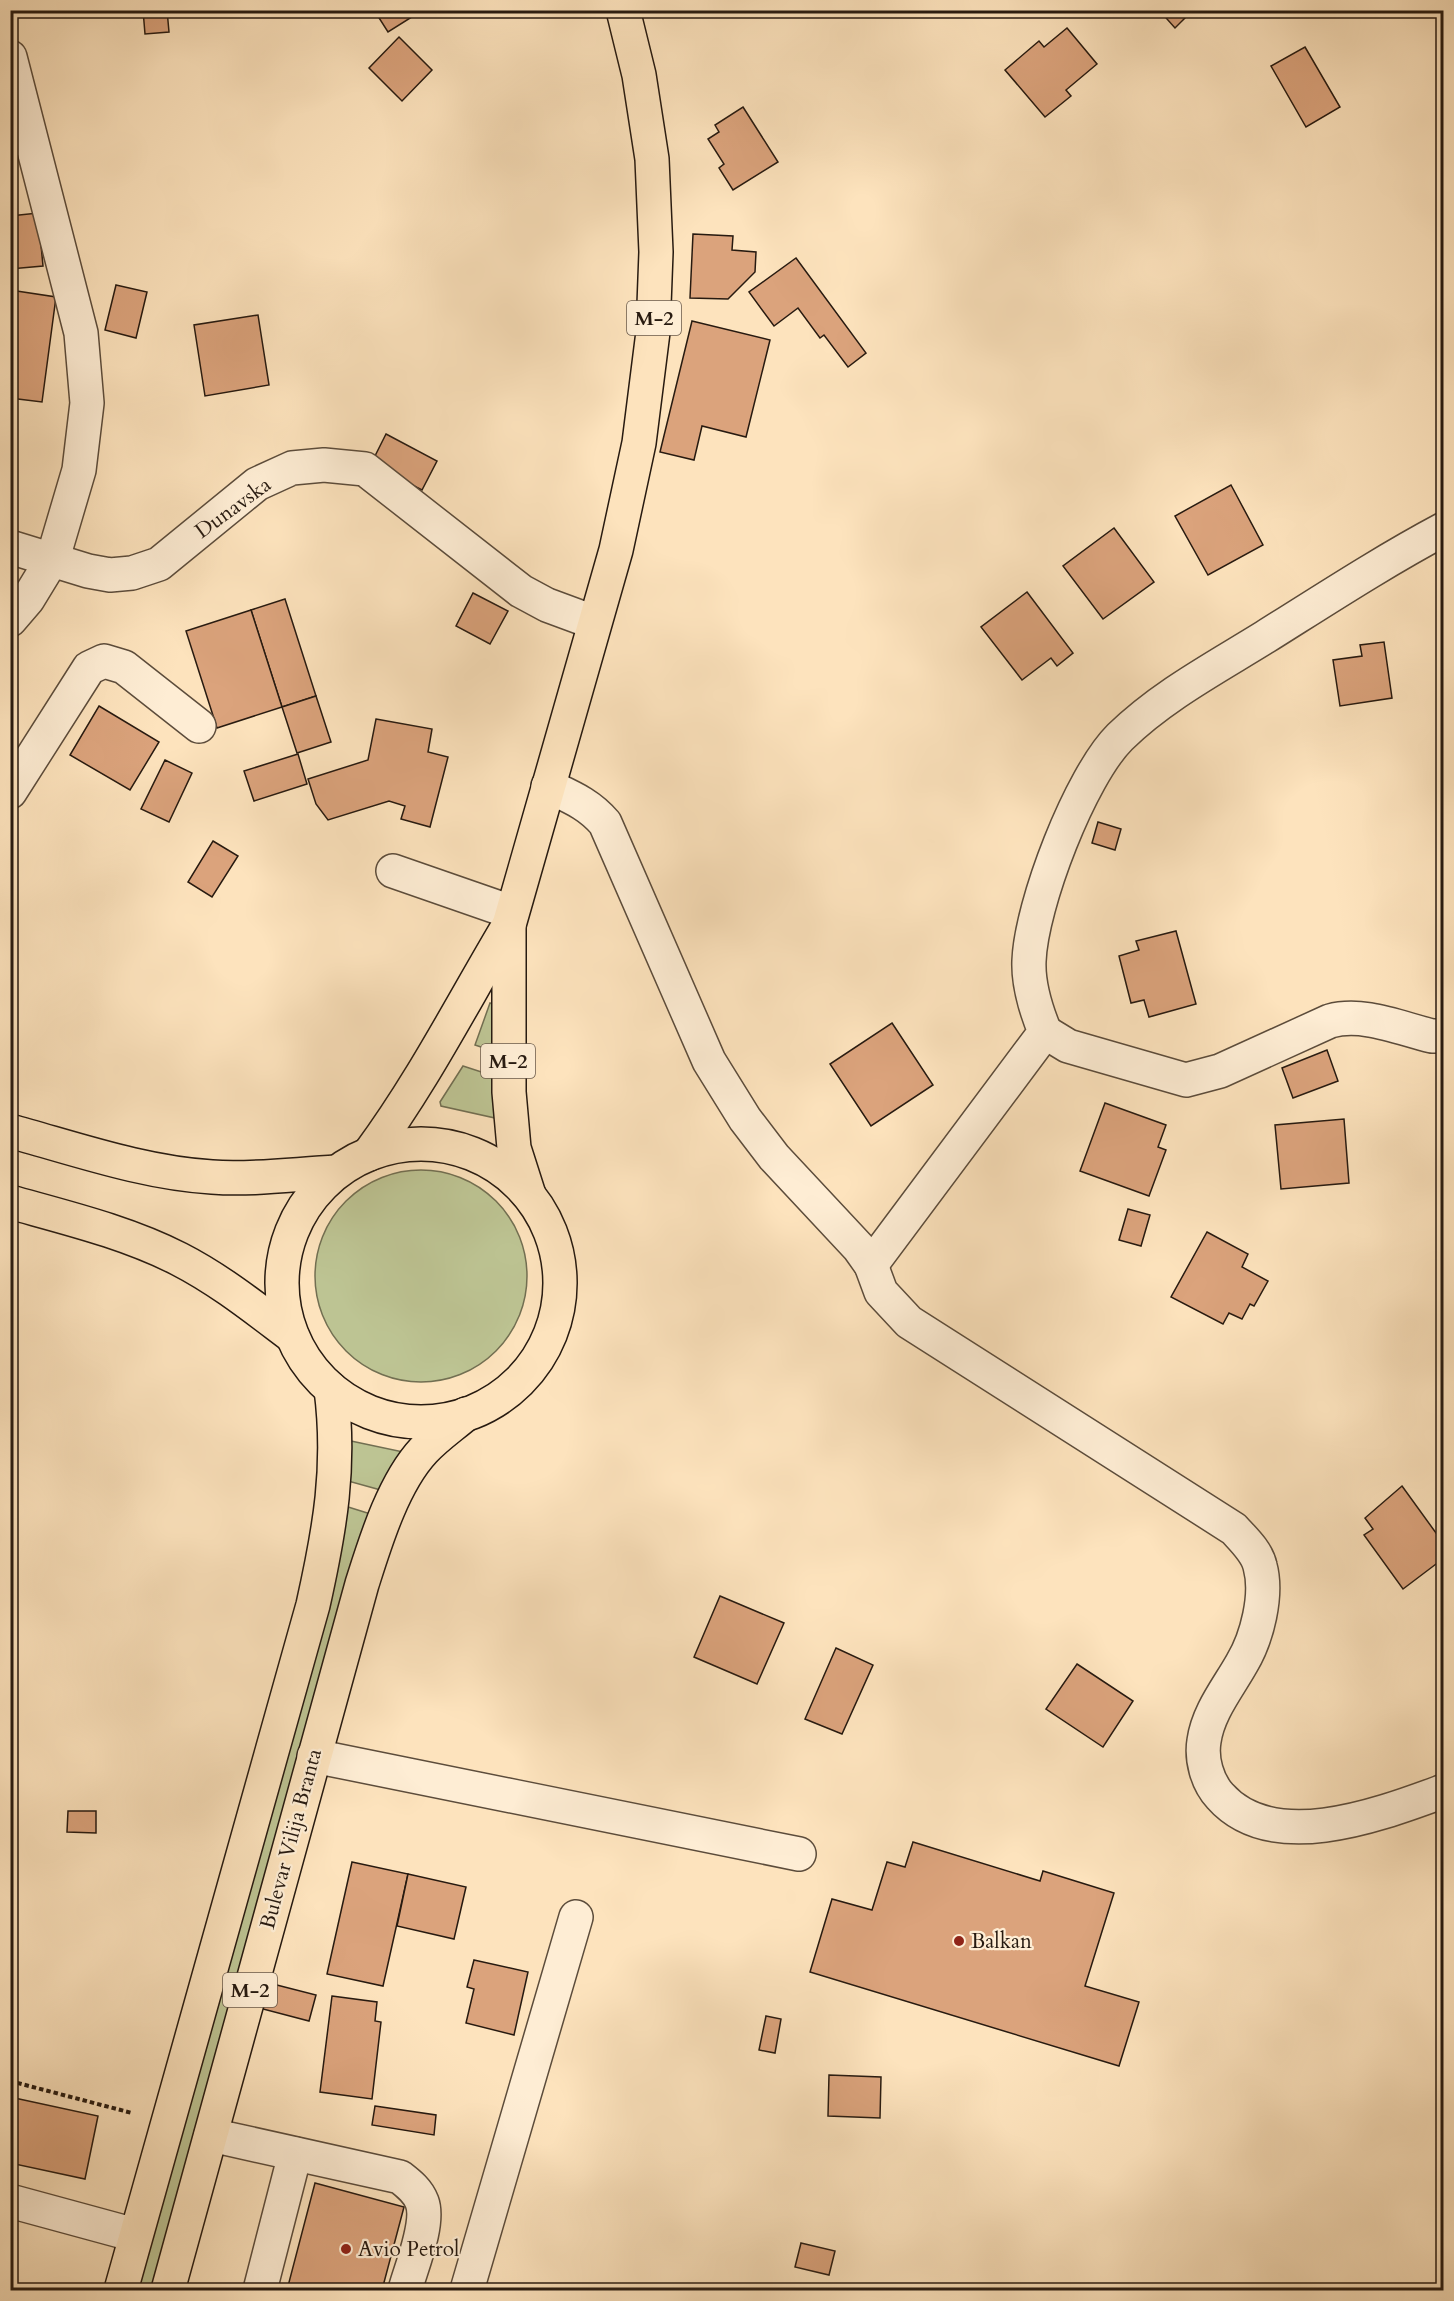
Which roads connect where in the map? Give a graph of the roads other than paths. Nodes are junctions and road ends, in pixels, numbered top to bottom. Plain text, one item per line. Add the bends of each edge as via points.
1 (623, 10) edge
2 (10, 57) edge
3 (1443, 529) edge
4 (10, 548) edge
5 (53, 558) junction
6 (10, 620) edge
7 (593, 622) junction
8 (200, 726) dead end
9 (548, 786) junction
10 (10, 792) edge
11 (393, 872) dead end
12 (510, 918) junction
13 (1045, 1032) junction
14 (1443, 1036) edge
15 (10, 1131) edge
16 (369, 1154) junction
17 (336, 1172) junction
18 (529, 1195) junction
19 (10, 1202) edge
20 (871, 1265) junction
21 (292, 1336) junction
22 (331, 1389) junction
23 (466, 1414) junction
24 (314, 1756) junction
25 (1443, 1791) edge
26 (799, 1854) dead end
27 (576, 1917) dead end
28 (211, 2135) junction
29 (295, 2154) junction
30 (10, 2201) edge
31 (135, 2235) junction
32 (121, 2290) edge
33 (168, 2290) edge
34 (260, 2290) edge
35 (405, 2290) edge
36 (466, 2290) edge

1 - 7 main road, M-2 via 639,75 652,159 657,252 654,316 646,403 633,477 616,550
2 - 5 street via 81,333 85,363 87,403 79,470
3 - 13 street via 1169,696 1117,740 1100,763 1065,832 1047,876 1031,937 1029,964 1035,1005
4 - 5 street, Dunavska
5 - 6 street
5 - 7 street, Dunavska via 110,575 132,573 159,564 257,484 292,468 324,465 365,469 521,591
7 - 9 main road, M-2
8 - 10 street via 124,667 104,661 89,668
9 - 12 main road, M-2
9 - 20 street via 580,800 605,823 709,1061 774,1157
11 - 12 street
12 - 16 main road, M-2 via 438,1052
12 - 18 main road, M-2 via 508,1072 514,1148
13 - 14 street via 1068,1046 1186,1080 1220,1071 1345,1017
13 - 20 street
15 - 17 main road via 151,1168 199,1176 247,1178
16 - 17 main road, M-2
16 - 18 main road, M-2 via 393,1146 418,1144 468,1152 491,1162
17 - 21 main road, M-2 via 305,1206 286,1247 282,1293
18 - 23 main road, M-2 via 543,1215 558,1261 558,1309 540,1354 525,1374 508,1391
19 - 21 main road via 122,1234 164,1251 209,1277
20 - 25 street via 881,1292 909,1322 1234,1529 1253,1551 1260,1566 1263,1592 1256,1629 1244,1661 1208,1722 1204,1743 1205,1768 1216,1792 1230,1807 1248,1818 1271,1824 1322,1825 1372,1817
21 - 22 main road, M-2 via 302,1356
22 - 23 main road, M-2 via 361,1408 395,1419 430,1421
22 - 31 main road, Bulevar Vilija Branta / M-2 via 336,1464 328,1540 313,1605
23 - 24 main road, Bulevar Vilija Branta / M-2 via 423,1451 391,1506 362,1584
24 - 26 street
24 - 28 main road, Bulevar Vilija Branta / M-2
27 - 36 street
28 - 29 street
28 - 33 main road, Bulevar Vilija Branta / M-2
29 - 34 street
29 - 35 street via 400,2177 415,2189 425,2218
30 - 31 street
31 - 32 main road, Bulevar Vilija Branta / M-2

